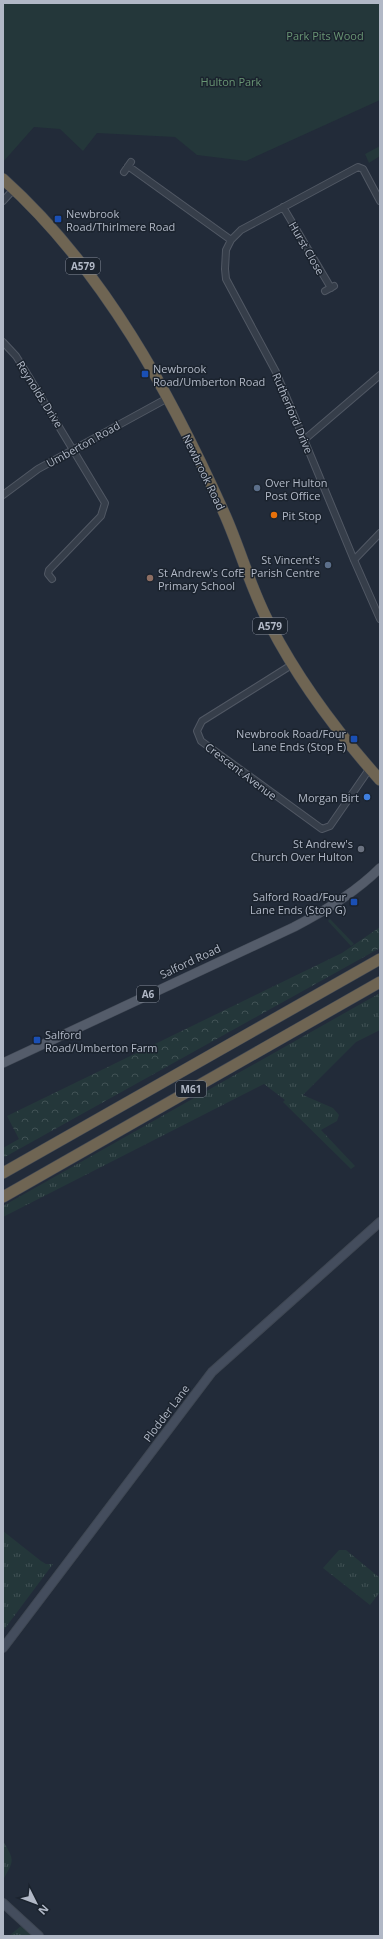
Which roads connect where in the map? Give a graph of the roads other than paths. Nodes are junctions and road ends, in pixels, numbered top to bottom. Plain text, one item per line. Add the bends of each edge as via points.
1 (124, 172) dead end
2 (3, 179) edge
3 (14, 189) junction
4 (3, 201) edge
5 (380, 201) edge
6 (283, 207) junction
7 (231, 240) junction
8 (330, 288) dead end
9 (3, 342) edge
10 (380, 375) edge
11 (166, 398) junction
12 (304, 440) junction
13 (74, 449) junction
14 (3, 495) edge
15 (380, 533) edge
16 (354, 560) junction
17 (52, 578) dead end
18 (380, 619) edge
19 (292, 664) junction
20 (376, 772) edge
21 (380, 868) edge
22 (380, 959) edge
23 (380, 982) edge
24 (3, 1063) edge
25 (3, 1173) edge
26 (3, 1197) edge
27 (380, 1222) edge
28 (3, 1648) edge
29 (3, 1903) edge
30 (39, 1936) edge

1 - 7 street via 130,164
2 - 3 highway, Newbrook Road / A579
3 - 4 street
3 - 11 highway, Newbrook Road / A579 via 73,253 97,284
5 - 6 street via 363,169 358,167
6 - 7 street via 241,230
6 - 8 street, Hurst Close
7 - 12 street, Rutherford Drive via 226,250 226,279 268,354
9 - 13 street, Reynolds Drive via 16,356
10 - 12 street
11 - 13 street, Umberton Road
11 - 19 highway, Newbrook Road / A579 via 225,516 261,608
12 - 16 street, Rutherford Drive
13 - 14 street, Umberton Road via 28,476
13 - 17 street, Reynolds Drive via 103,499 104,509 49,570 48,574
15 - 16 street
16 - 18 street, Rutherford Drive
19 - 20 highway, Newbrook Road / A579 via 331,721
19 - 20 street, Crescent Avenue via 202,721 197,731 201,741 322,830 330,826
21 - 24 main road, Salford Road / A6 via 349,894 294,927
22 - 25 highway, M61
23 - 26 highway, M61
27 - 28 main road, Plodder Lane via 212,1372
29 - 30 main road

